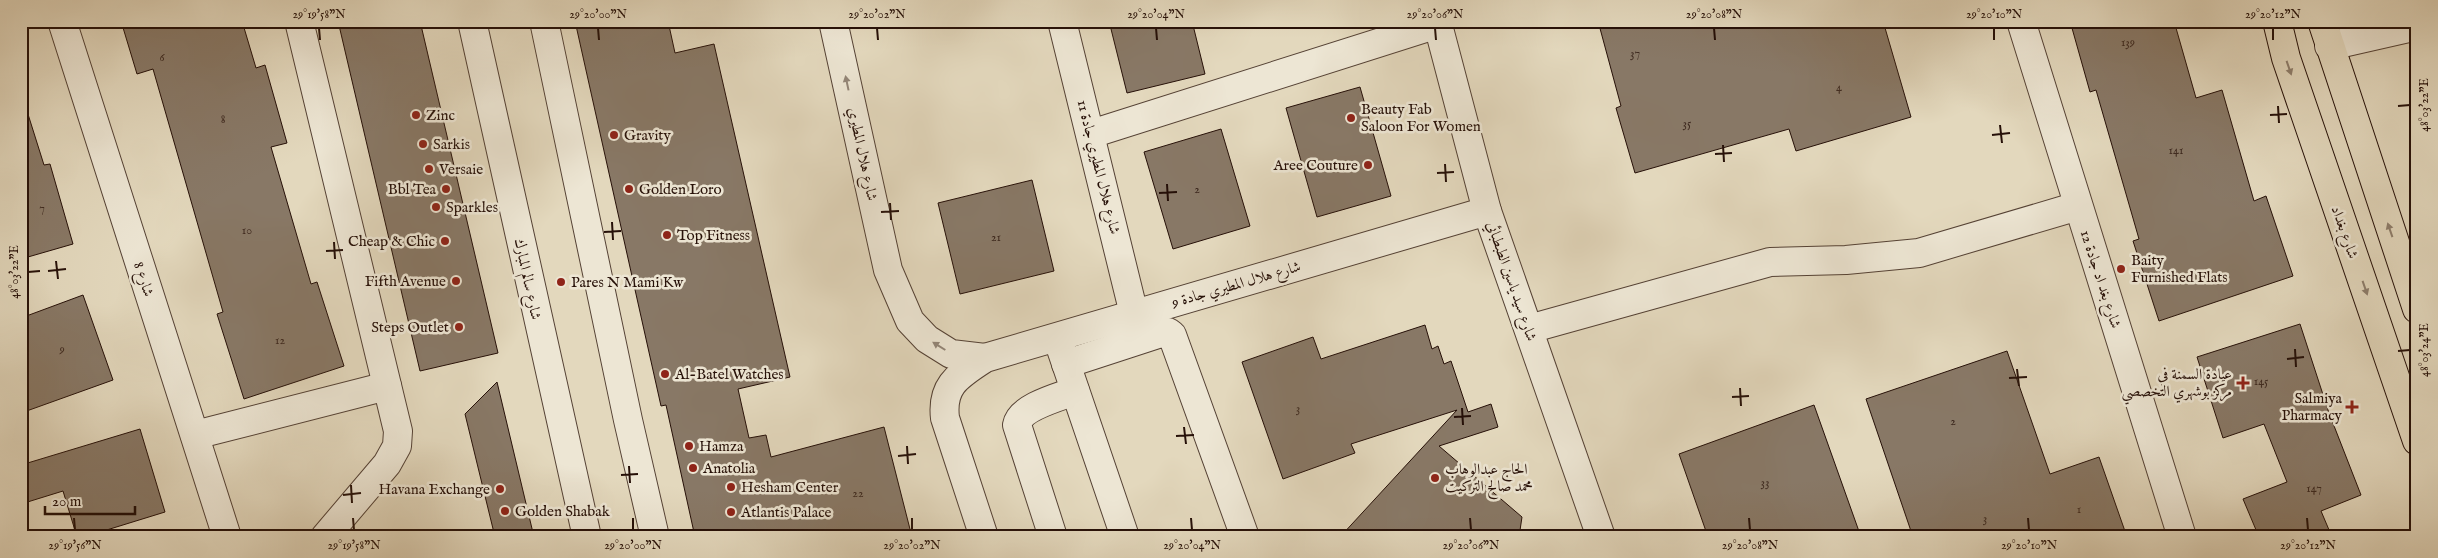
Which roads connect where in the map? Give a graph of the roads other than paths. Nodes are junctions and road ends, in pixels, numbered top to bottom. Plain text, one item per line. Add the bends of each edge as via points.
1 (62, 21) edge
2 (299, 21) edge
3 (472, 21) edge
4 (544, 21) edge
5 (833, 21) edge
6 (1062, 21) edge
7 (2021, 21) edge
8 (2277, 21) edge
9 (1437, 22) edge
10 (2417, 26) edge
11 (2326, 34) edge
12 (1091, 134) junction
13 (2078, 206) junction
14 (1487, 211) junction
15 (2417, 309) edge
16 (1134, 314) junction
17 (1529, 328) junction
18 (1057, 335) junction
19 (985, 358) junction
20 (1066, 364) junction
21 (386, 386) junction
22 (1075, 391) junction
23 (195, 436) junction
24 (2417, 441) edge
25 (227, 537) edge
26 (324, 537) edge
27 (587, 537) edge
28 (655, 537) edge
29 (984, 537) edge
30 (1053, 537) edge
31 (1125, 537) edge
32 (1245, 537) edge
33 (1602, 537) edge
34 (2182, 537) edge

1 - 23 street, شارع 8
2 - 21 street
3 - 27 street, شارع سالم المبارك
4 - 28 street
19 -> 5 street, شارع هلال المطيري via 951,354 927,339 910,321 888,270
6 - 12 street, شارع هلال المطيري جادة 11
7 - 13 street, شارع بغد اد جادة 12
8 -> 24 main road, شارع بغداد via 2289,68
9 - 12 street
9 - 14 street, شارع سيد ياسين الطبطبائي
10 - 11 street
15 -> 11 main road
12 - 16 street, شارع هلال المطيري جادة 11
13 - 17 street via 1919,253 1846,260 1770,262
13 - 34 street, شارع بغد اد جادة 12
14 - 16 street, شارع هلال المطيري جادة 9
14 - 17 street, شارع سيد ياسين الطبطبائي
16 - 18 street, شارع هلال المطيري جادة 9
17 - 33 street, شارع سيد ياسين الطبطبائي
18 - 19 street, شارع هلال المطيري جادة 9
18 - 20 street
19 - 29 street via 957,377 946,393 944,405 945,418
20 - 22 street
20 - 32 street via 1158,334 1168,332 1172,335
21 - 23 street
21 - 26 street via 398,431 397,446 388,464
22 - 30 street via 1025,411 1017,425
22 - 31 street
23 - 25 street, شارع 8

